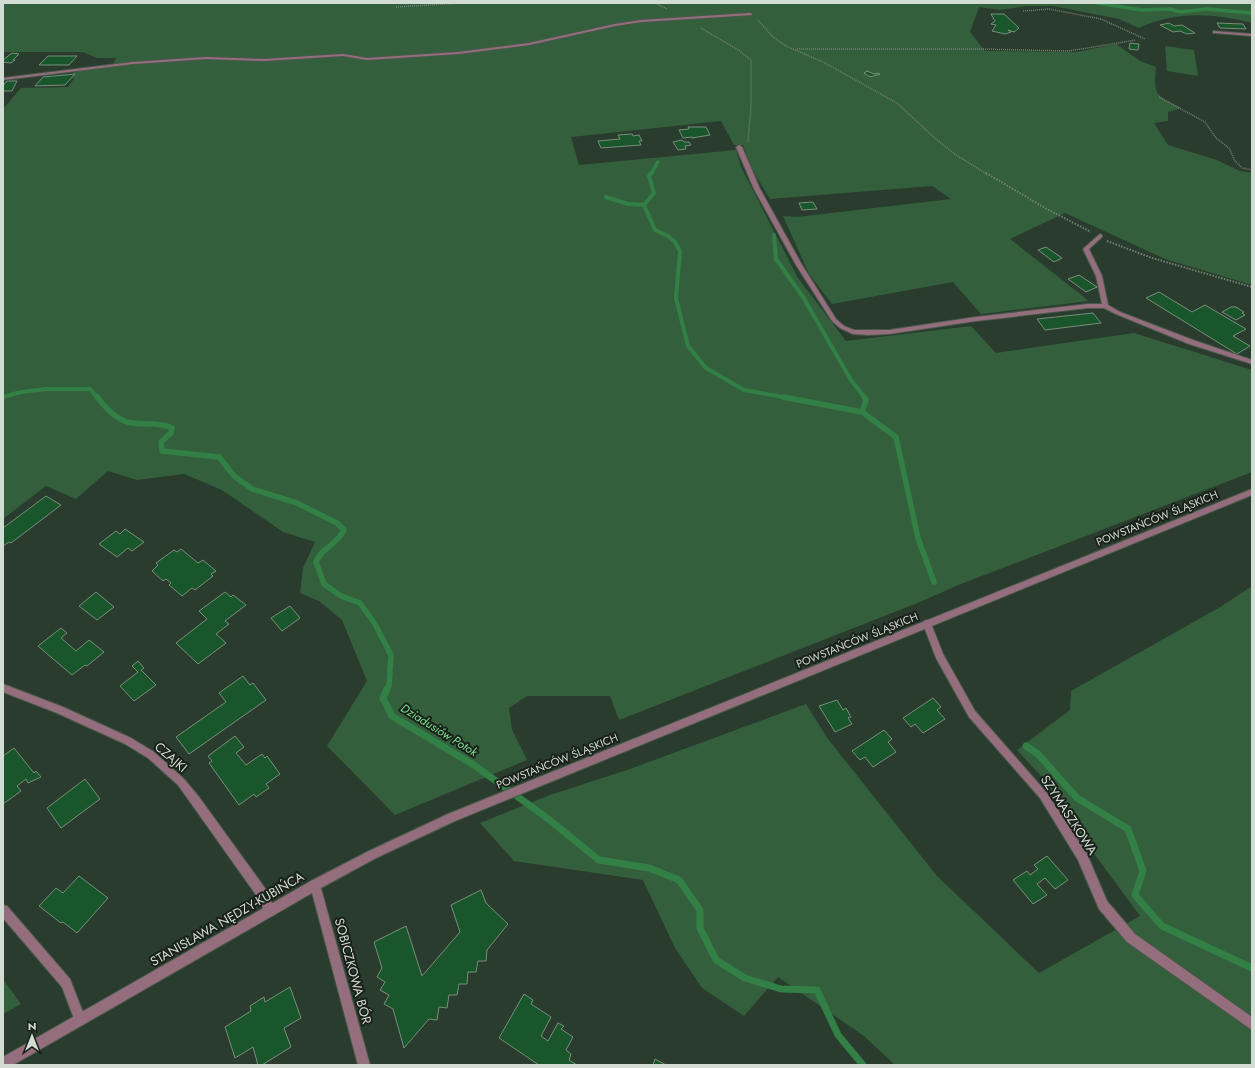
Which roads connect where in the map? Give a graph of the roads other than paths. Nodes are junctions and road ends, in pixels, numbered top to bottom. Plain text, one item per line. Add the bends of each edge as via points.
1 (750, 14) road end
2 (1215, 32) dead end
3 (1252, 35) edge
4 (3, 79) edge
5 (739, 147) road end
6 (1100, 236) road end
7 (1105, 306) junction
8 (1252, 362) edge
9 (1252, 492) edge
10 (927, 624) junction
11 (3, 688) edge
12 (471, 808) joint
13 (315, 885) junction
14 (3, 910) edge
15 (270, 911) junction
16 (80, 1020) junction
17 (1252, 1024) edge
18 (3, 1064) edge
19 (364, 1065) edge

1 - 4 street via 615,25 529,44 458,53 368,59 343,55 264,60 191,59 133,62
2 - 3 street
5 - 7 street via 757,189 799,265 834,320 842,327 854,332 889,332 976,319
6 - 7 street via 1086,249 1100,275
7 - 8 street via 1191,342
9 - 10 street, POWSTAŃCÓW ŚLĄSKICH
10 - 12 street, POWSTAŃCÓW ŚLĄSKICH
10 - 17 street, SZYMASZKOWA via 939,655 972,714 1043,795 1082,856 1103,905 1131,938
11 - 15 street, CZAJKI via 60,710 128,741 151,755 195,800 263,895
12 - 13 street, STANISŁAWA NĘDZY-KUBIŃCA via 365,857
13 - 15 street, STANISŁAWA NĘDZY-KUBIŃCA
13 - 19 street, SOBICZKOWA BÓR
14 - 16 street via 66,983
15 - 16 street, STANISŁAWA NĘDZY-KUBIŃCA
16 - 18 street, STANISŁAWA NĘDZY-KUBIŃCA

